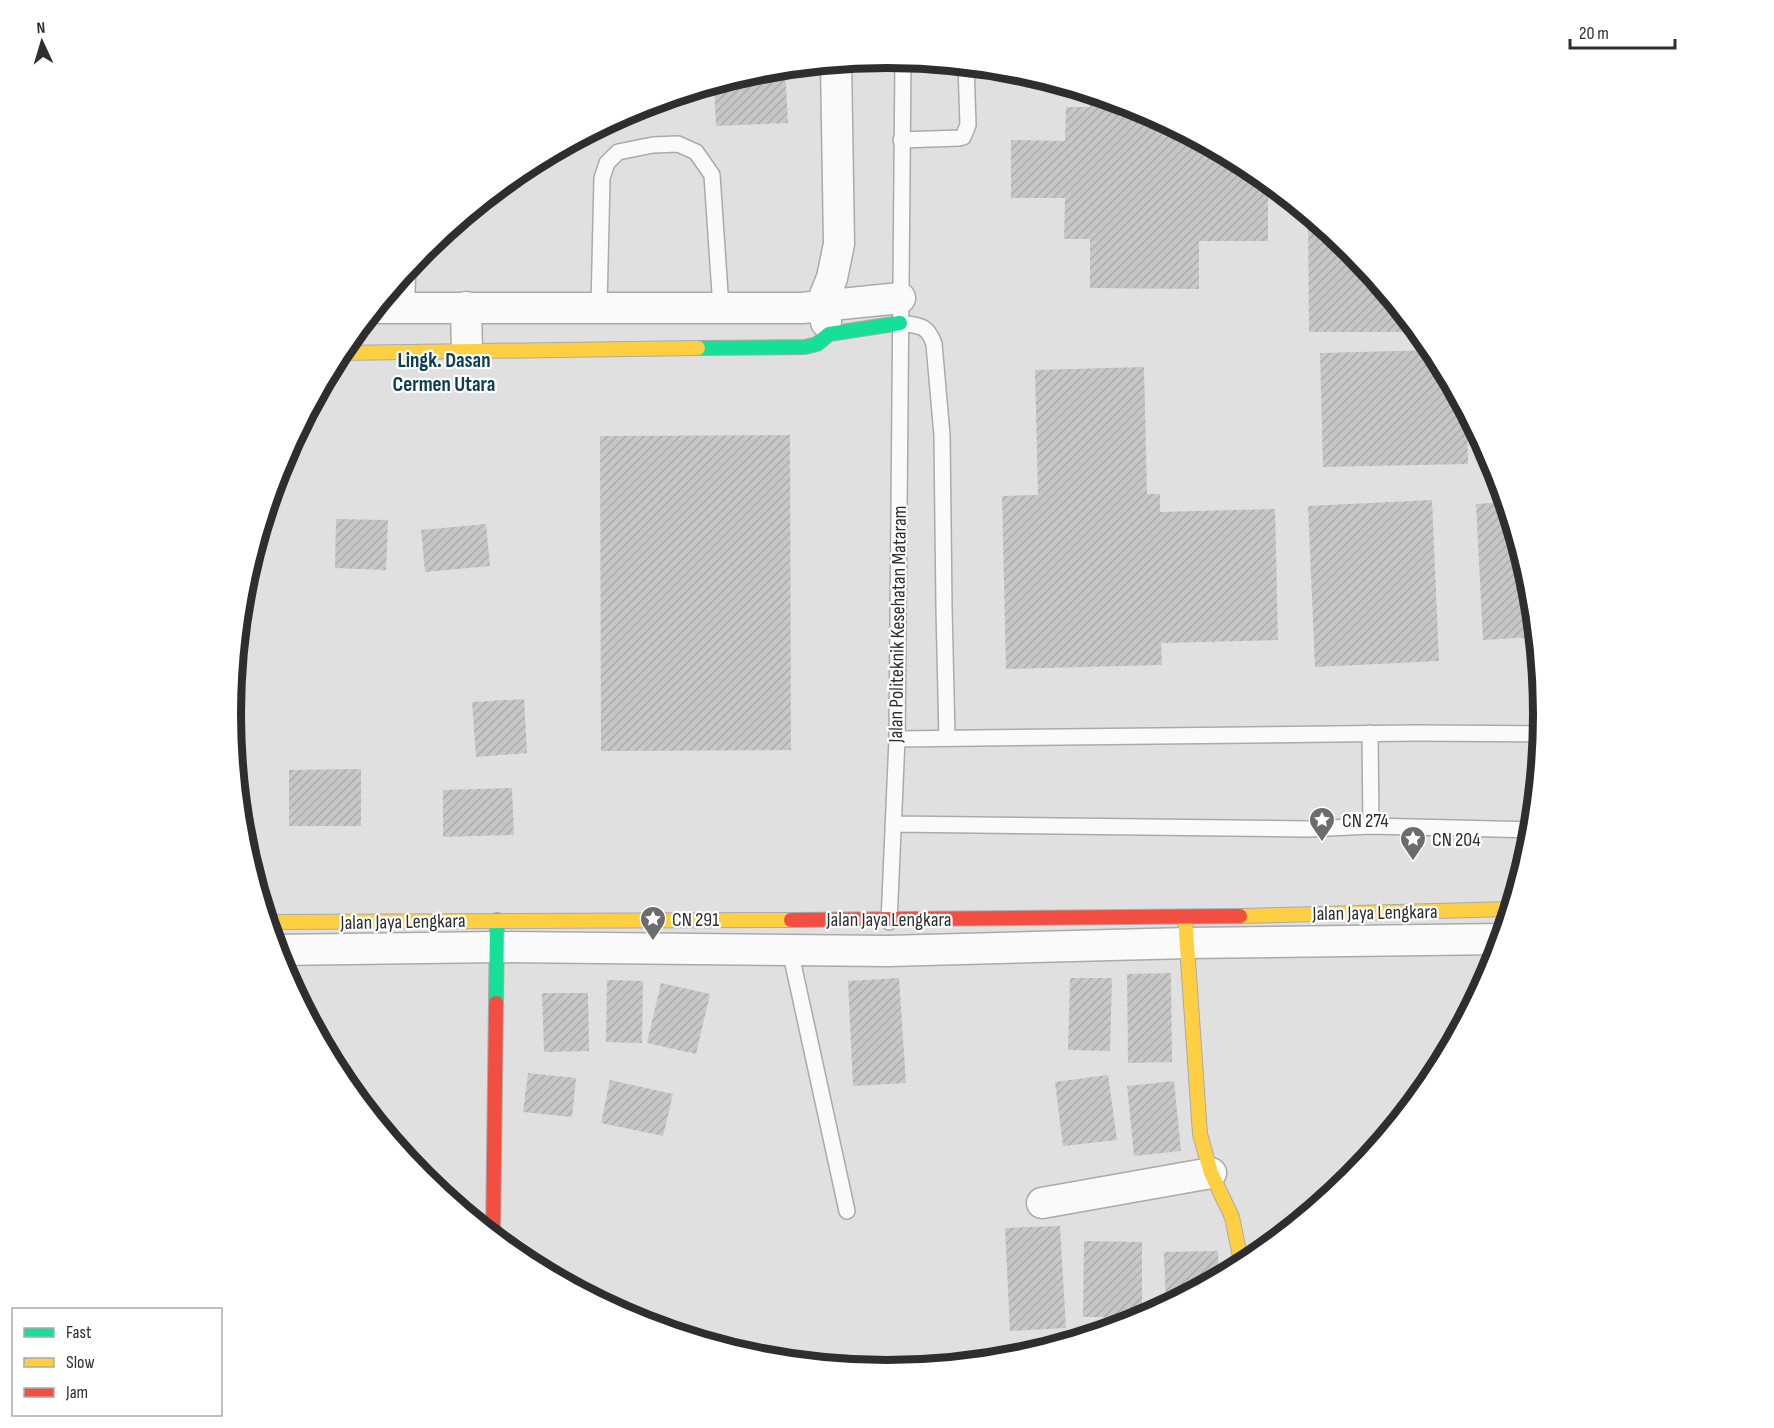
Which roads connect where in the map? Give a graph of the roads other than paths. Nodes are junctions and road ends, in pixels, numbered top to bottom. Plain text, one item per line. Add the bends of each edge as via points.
1 (903, 68) edge
2 (836, 70) edge
3 (966, 73) edge
4 (902, 140) junction
5 (387, 307) edge
6 (466, 307) junction
7 (600, 308) junction
8 (721, 308) junction
9 (900, 310) junction
10 (826, 320) junction
11 (467, 352) junction
12 (350, 353) edge
13 (1370, 733) junction
14 (1533, 734) edge
15 (947, 738) junction
16 (897, 739) junction
17 (893, 824) junction
18 (1371, 826) junction
19 (1523, 830) edge
20 (1503, 910) edge
21 (889, 919) junction
22 (275, 922) edge
23 (1186, 930) junction
24 (497, 933) junction
25 (1493, 939) edge
26 (285, 949) edge
27 (790, 950) junction
28 (888, 951) junction
29 (1211, 1173) junction
30 (1042, 1203) dead end
31 (847, 1211) dead end
32 (492, 1226) edge
33 (1240, 1256) edge

1 - 4 lane, Jalan Politeknik Kesehatan Mataram
2 - 10 street via 839,244 825,295
3 - 4 lane via 968,125 963,137
4 - 9 lane, Jalan Politeknik Kesehatan Mataram
5 - 6 street
6 - 7 street
6 - 11 street
7 - 8 street
7 - 8 lane via 602,178 608,163 618,152 678,144 696,152 712,175
8 - 10 street via 802,308
9 - 10 street
9 - 15 lane via 930,333 934,344 942,435
9 - 16 lane, Jalan Politeknik Kesehatan Mataram
10 - 11 street via 817,344 805,347
11 - 12 street
13 - 14 lane
13 - 15 lane
13 - 18 lane
15 - 16 lane
16 - 17 lane, Jalan Politeknik Kesehatan Mataram
17 - 18 lane via 1308,829
17 - 21 lane, Jalan Politeknik Kesehatan Mataram
18 - 19 lane
20 - 23 street, Jalan Jaya Lengkara
21 - 23 street, Jalan Jaya Lengkara
21 - 24 street, Jalan Jaya Lengkara
21 - 28 lane, Jalan Politeknik Kesehatan Mataram
22 - 24 street, Jalan Jaya Lengkara
23 - 25 street, Jalan Jaya Lengkara
23 - 28 street, Jalan Jaya Lengkara
23 - 29 street via 1198,1114
24 - 26 street, Jalan Jaya Lengkara
24 - 27 street, Jalan Jaya Lengkara
24 - 32 street
27 - 28 street, Jalan Jaya Lengkara
27 - 31 lane
29 - 30 street
29 - 33 street via 1232,1217

